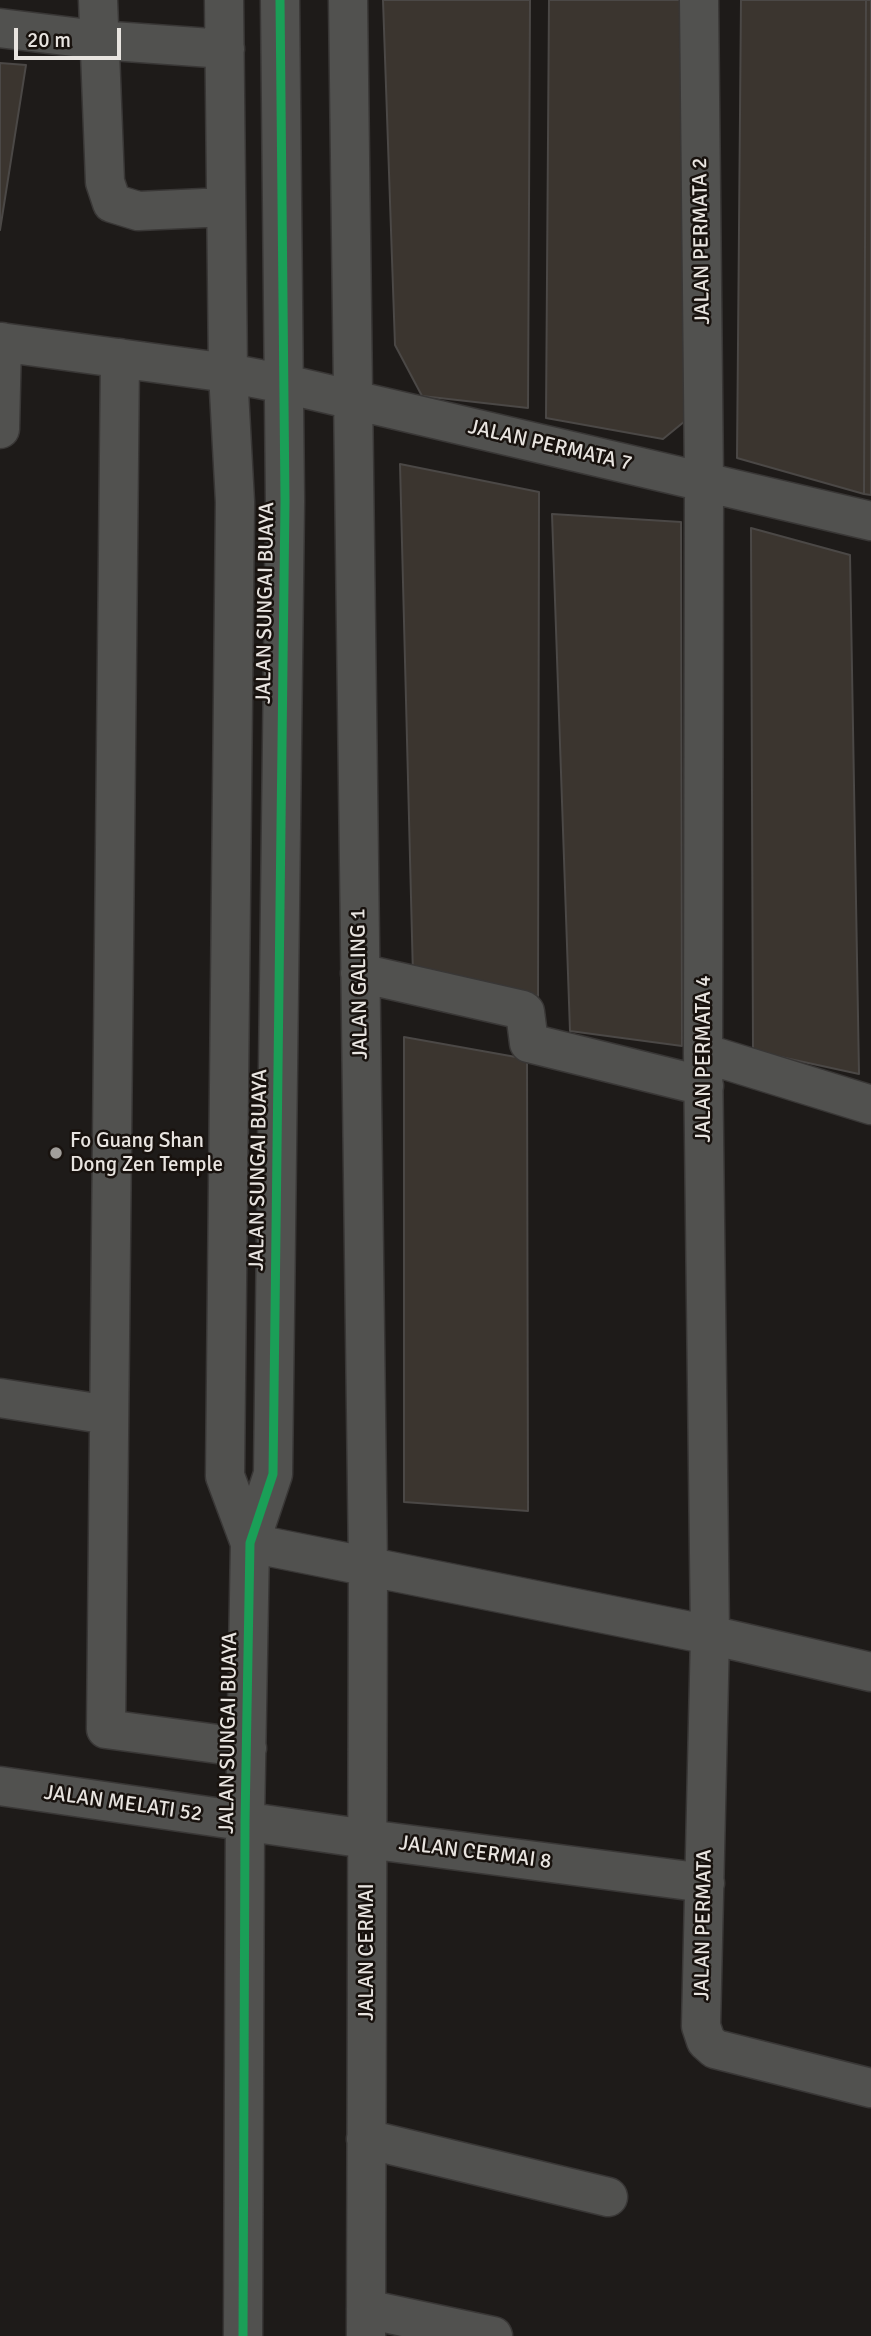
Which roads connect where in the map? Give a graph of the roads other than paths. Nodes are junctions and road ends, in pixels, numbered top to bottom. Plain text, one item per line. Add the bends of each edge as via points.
1 (98, 0) edge
2 (224, 0) edge
3 (280, 0) edge
4 (348, 0) edge
5 (699, 0) edge
6 (0, 28) edge
7 (98, 40) junction
8 (225, 49) junction
9 (226, 207) junction
10 (1, 342) edge
11 (120, 358) junction
12 (229, 373) junction
13 (285, 384) junction
14 (352, 400) junction
15 (0, 429) edge
16 (704, 482) junction
17 (871, 521) edge
18 (360, 973) junction
19 (703, 1069) junction
20 (871, 1105) edge
21 (0, 1398) edge
22 (109, 1415) junction
23 (250, 1543) junction
24 (368, 1567) junction
25 (710, 1635) junction
26 (871, 1672) edge
27 (247, 1748) junction
28 (0, 1786) edge
29 (245, 1822) junction
30 (368, 1839) junction
31 (705, 1883) junction
32 (871, 2088) edge
33 (366, 2139) junction
34 (608, 2197) dead end
35 (366, 2323) edge
36 (243, 2336) edge
37 (494, 2336) edge

1 - 7 street
2 - 8 street, JALAN SUNGAI BUAYA
3 - 13 street, JALAN SUNGAI BUAYA
4 - 14 street
5 - 16 street, JALAN PERMATA 2
6 - 7 street
7 - 8 street
7 - 9 street via 105,182 112,203 138,211
8 - 9 street, JALAN SUNGAI BUAYA
9 - 12 street, JALAN SUNGAI BUAYA
10 - 11 street, JALAN PERMATA 7
10 - 15 street
11 - 12 street, JALAN PERMATA 7
11 - 22 street
12 - 13 street, JALAN PERMATA 7
12 - 23 street, JALAN SUNGAI BUAYA via 235,502 225,1476
13 - 14 street, JALAN PERMATA 7
13 - 23 street, JALAN SUNGAI BUAYA via 272,1474
14 - 16 street, JALAN PERMATA 7
14 - 18 street, JALAN GALING 1
16 - 17 street, JALAN PERMATA 7
16 - 19 street, JALAN PERMATA 4
18 - 19 street via 523,1010 529,1043
18 - 24 street, JALAN GALING 1
19 - 20 street
19 - 25 street, JALAN PERMATA 4
21 - 22 street
22 - 27 street via 106,1729
23 - 24 street
23 - 27 street, JALAN SUNGAI BUAYA
24 - 25 street
24 - 30 street, JALAN CERMAI
25 - 26 street
25 - 31 street, JALAN PERMATA
27 - 29 street, JALAN SUNGAI BUAYA
28 - 29 street, JALAN MELATI 52
29 - 30 street, JALAN CERMAI 8
29 - 36 street, JALAN SUNGAI BUAYA
30 - 31 street, JALAN CERMAI 8
30 - 33 street, JALAN CERMAI
31 - 32 street, JALAN PERMATA via 701,2026 706,2041 715,2049
33 - 34 street
33 - 35 street, JALAN CERMAI
35 - 37 street

